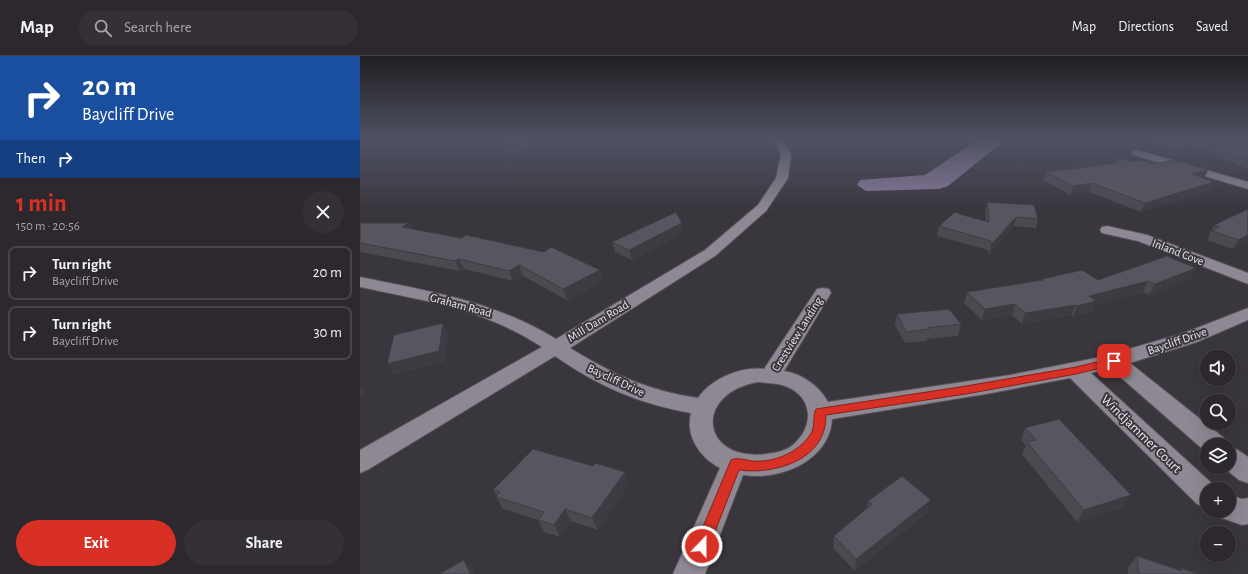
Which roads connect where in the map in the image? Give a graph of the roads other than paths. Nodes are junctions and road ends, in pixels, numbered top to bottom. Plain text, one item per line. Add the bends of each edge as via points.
1 (784, 163) edge
2 (1169, 163) edge
3 (1248, 186) edge
4 (1107, 230) dead end
5 (1248, 279) edge
6 (360, 282) edge
7 (823, 293) dead end
8 (1248, 313) edge
9 (555, 348) junction
10 (1114, 361) junction
11 (1076, 371) junction
12 (772, 375) junction
13 (704, 407) junction
14 (820, 412) junction
15 (1207, 438) edge
16 (360, 462) edge
17 (1236, 463) edge
18 (735, 464) junction
19 (1248, 472) edge
20 (1200, 489) edge
21 (1236, 510) edge
22 (1248, 512) edge
23 (689, 574) edge

1 - 9 street, Mill Dam Road via 782,178 762,208 710,252
2 - 3 street
4 - 5 street, Inland Cove via 1142,238
6 - 9 street, Graham Road via 490,312
7 - 12 street, Crestview Landing
8 - 10 street, Baycliff Drive via 1180,342
9 - 13 street, Baycliff Drive via 594,372 635,392 673,403
9 - 16 street, Mill Dam Road
10 - 11 street, Baycliff Drive
10 - 15 street
11 - 14 street, Baycliff Drive
11 - 20 street, Windjammer Court
12 - 13 street via 744,377 732,382 711,397
12 - 14 street via 798,383 809,391 817,400
13 - 18 street via 700,420 702,434 708,446
14 - 18 street via 820,425 815,438 805,450 772,465
17 - 19 street
18 - 23 street
21 - 22 street

